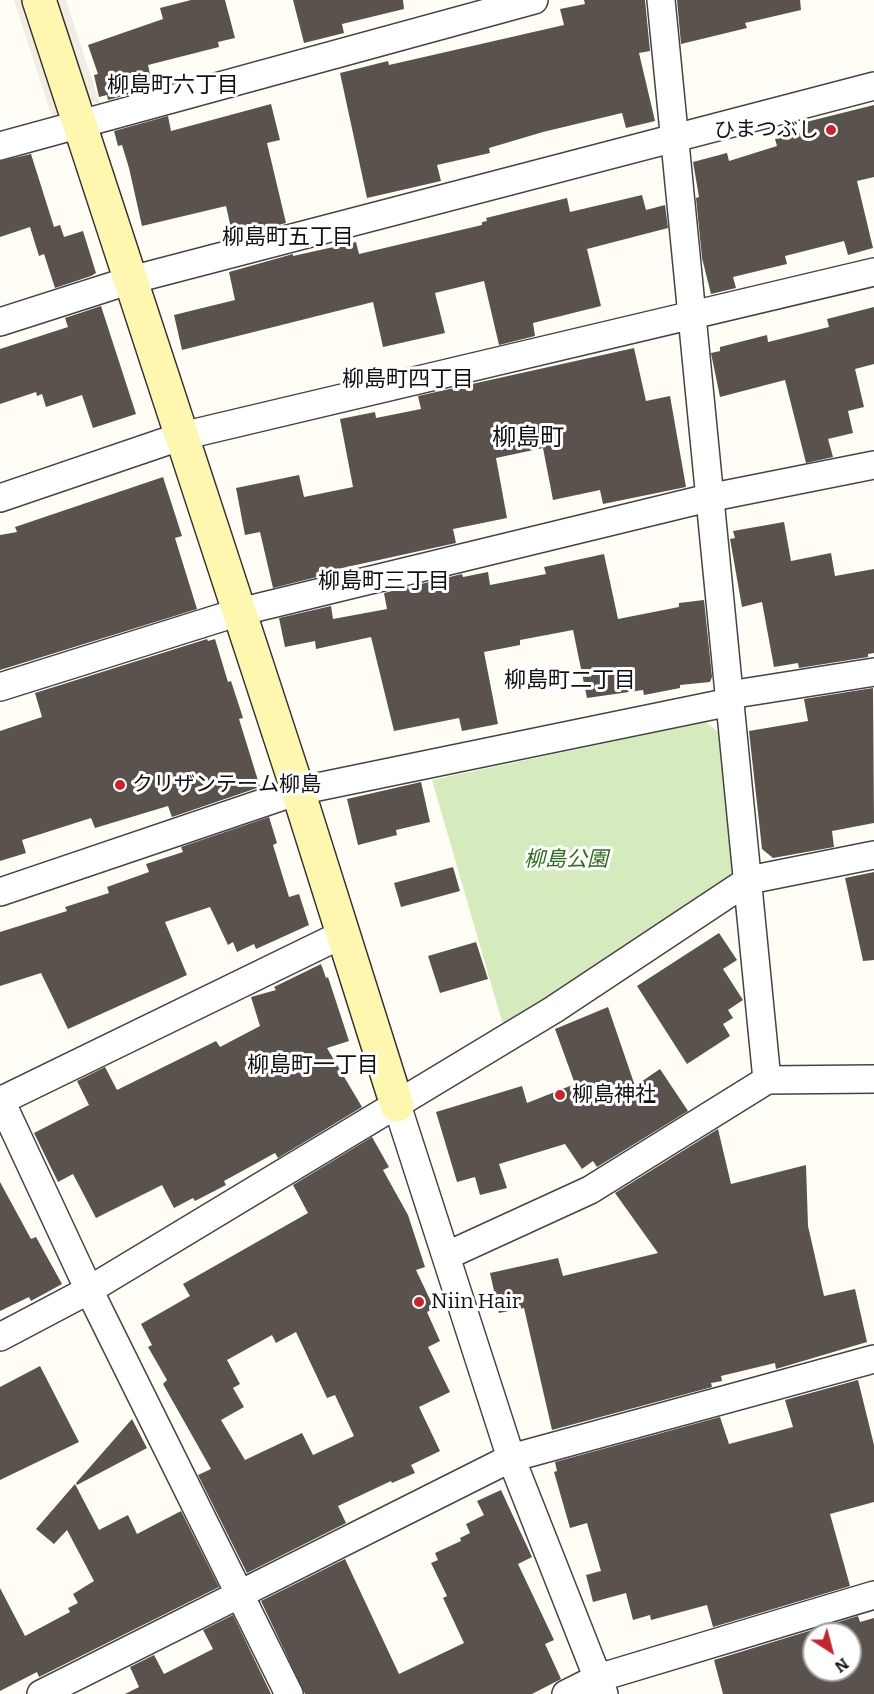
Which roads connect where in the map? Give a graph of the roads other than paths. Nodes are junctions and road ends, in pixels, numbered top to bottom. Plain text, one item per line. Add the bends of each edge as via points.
1 (39, 0) edge
2 (534, 0) edge
3 (661, 0) edge
4 (874, 86) edge
5 (80, 124) junction
6 (674, 139) junction
7 (0, 146) edge
8 (874, 272) edge
9 (131, 280) junction
10 (691, 317) junction
11 (0, 322) edge
12 (182, 436) junction
13 (874, 465) edge
14 (0, 498) edge
15 (708, 498) junction
16 (239, 612) junction
17 (874, 672) edge
18 (0, 687) edge
19 (730, 699) junction
20 (298, 791) junction
21 (874, 855) edge
22 (748, 880) junction
23 (0, 892) edge
24 (343, 934) junction
25 (874, 1079) edge
26 (767, 1080) junction
27 (0, 1100) edge
28 (397, 1105) junction
29 (446, 1256) junction
30 (89, 1290) junction
31 (0, 1337) edge
32 (874, 1359) edge
33 (511, 1458) junction
34 (239, 1595) junction
35 (874, 1595) edge
36 (601, 1686) edge
37 (41, 1694) edge
38 (289, 1694) edge
39 (566, 1694) edge

1 - 5 street
2 - 5 street
3 - 6 street
4 - 6 street
5 - 7 street
5 - 9 street
6 - 9 street
6 - 10 street
8 - 10 street
9 - 11 street
9 - 12 street
10 - 12 street
10 - 15 street
12 - 14 street
12 - 16 street
13 - 15 street
15 - 16 street
15 - 19 street
16 - 18 street
16 - 20 street
17 - 19 street
19 - 20 street
19 - 22 street
20 - 23 street
20 - 24 street
21 - 22 street
22 - 26 street
22 - 28 street via 553,1010
24 - 27 street
24 - 28 street
25 - 26 street
26 - 29 street via 590,1190
27 - 30 street
28 - 29 street
28 - 30 street
29 - 33 street
30 - 31 street
30 - 34 street
32 - 33 street
33 - 34 street
33 - 36 street
34 - 37 street
34 - 38 street
35 - 36 street
36 - 39 street

